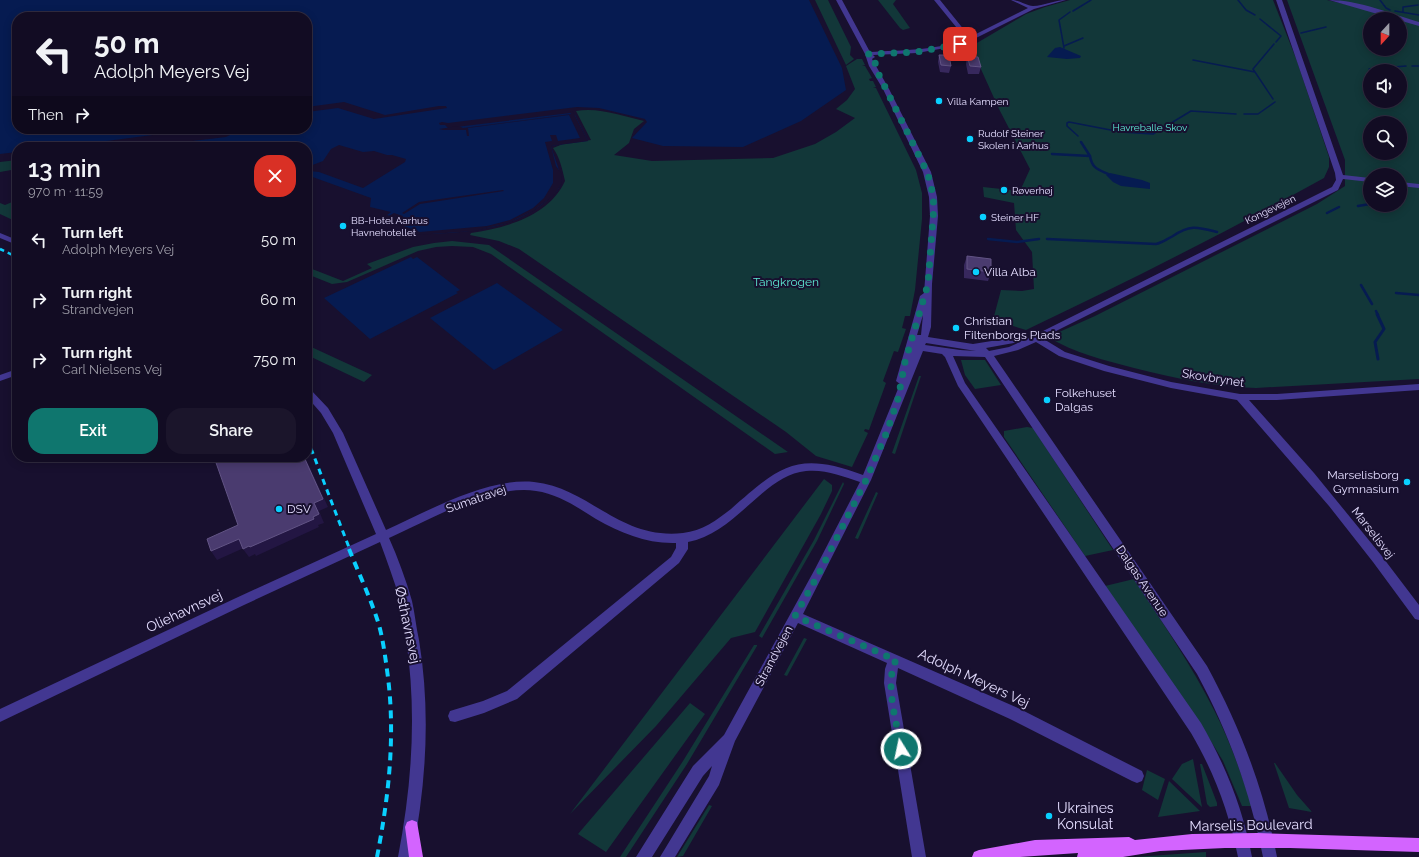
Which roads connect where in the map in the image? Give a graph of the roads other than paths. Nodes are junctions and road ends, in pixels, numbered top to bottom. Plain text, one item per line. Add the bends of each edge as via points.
1 (839, 0) edge
2 (937, 0) edge
3 (1014, 0) edge
4 (1063, 0) edge
5 (1279, 0) edge
6 (1332, 0) edge
7 (1032, 8) junction
8 (1419, 24) edge
9 (973, 37) junction
10 (868, 54) junction
11 (1340, 177) junction
12 (1363, 179) edge
13 (1407, 185) edge
14 (1419, 186) edge
15 (0, 235) edge
16 (12, 241) edge
17 (928, 284) junction
18 (1035, 337) junction
19 (911, 341) junction
20 (921, 343) junction
21 (973, 347) junction
22 (946, 353) junction
23 (988, 354) junction
24 (12, 374) edge
25 (0, 378) edge
26 (1419, 387) edge
27 (312, 395) edge
28 (1240, 397) junction
29 (898, 399) junction
30 (866, 480) junction
31 (382, 537) junction
32 (682, 538) junction
33 (1419, 615) edge
34 (795, 616) junction
35 (896, 660) junction
36 (0, 716) edge
37 (455, 716) dead end
38 (730, 738) junction
39 (1137, 776) dead end
40 (412, 827) junction
41 (1242, 840) junction
42 (1268, 840) junction
43 (1158, 844) junction
44 (1419, 845) edge
45 (405, 857) edge
46 (416, 857) edge
47 (643, 857) edge
48 (667, 857) edge
49 (919, 857) edge
50 (979, 857) edge
51 (1084, 857) edge
52 (1246, 857) edge
53 (1270, 857) edge

1 - 10 street, Strandvejen
2 - 9 street via 963,32
3 - 7 street
4 - 7 street
5 - 11 street
6 - 8 street
7 - 9 street
9 - 10 street via 960,44 938,49
10 - 17 street, Strandvejen via 867,58 879,75 931,185 934,216
11 - 12 street
11 - 18 street, Kongevejen via 1332,190
13 - 14 street
15 - 16 street
17 - 19 street, Strandvejen
17 - 20 street, Strandvejen via 927,327
18 - 21 street
18 - 23 street via 1011,349
18 - 28 street, Skovbrynet via 1062,354 1107,369 1171,385
19 - 20 street
19 - 29 street, Strandvejen
20 - 21 street
20 - 22 street
20 - 29 street, Strandvejen
21 - 23 street
22 - 23 street
22 - 41 street via 951,357 961,384 1196,728 1220,770 1235,810
23 - 42 street, Dalgas Avenue via 1205,675 1246,762
24 - 25 street
26 - 28 street, Skovbrynet via 1277,397
27 - 31 street, Østhavnsvej via 335,426
28 - 33 street, Marselisvej via 1364,540
29 - 30 street, Strandvejen
30 - 32 street, Sumatravej via 821,467 797,467 777,476 710,530
30 - 34 street, Strandvejen
31 - 32 street, Sumatravej via 465,501 500,489 521,486 539,487 562,493 619,526 640,534
31 - 36 street, Oliehavnsvej
31 - 40 street, Østhavnsvej via 406,602 417,660 420,738
32 - 37 street via 682,549 675,560 512,695
34 - 35 street, Adolph Meyers Vej
34 - 38 street, Strandvejen
35 - 39 street, Adolph Meyers Vej via 1015,714
35 - 49 street via 891,670 890,683
38 - 47 street, Strandvejen via 698,771
38 - 48 street, Strandvejen via 714,780
40 - 45 street, Østhavnsvej
40 - 46 main road
41 - 42 main road, Marselis Boulevard
41 - 43 main road, Marselis Boulevard
41 - 52 street
42 - 44 main road, Marselis Boulevard
42 - 53 street, Dalgas Avenue
43 - 50 main road via 1058,846
43 - 51 main road, Marselis Boulevard

